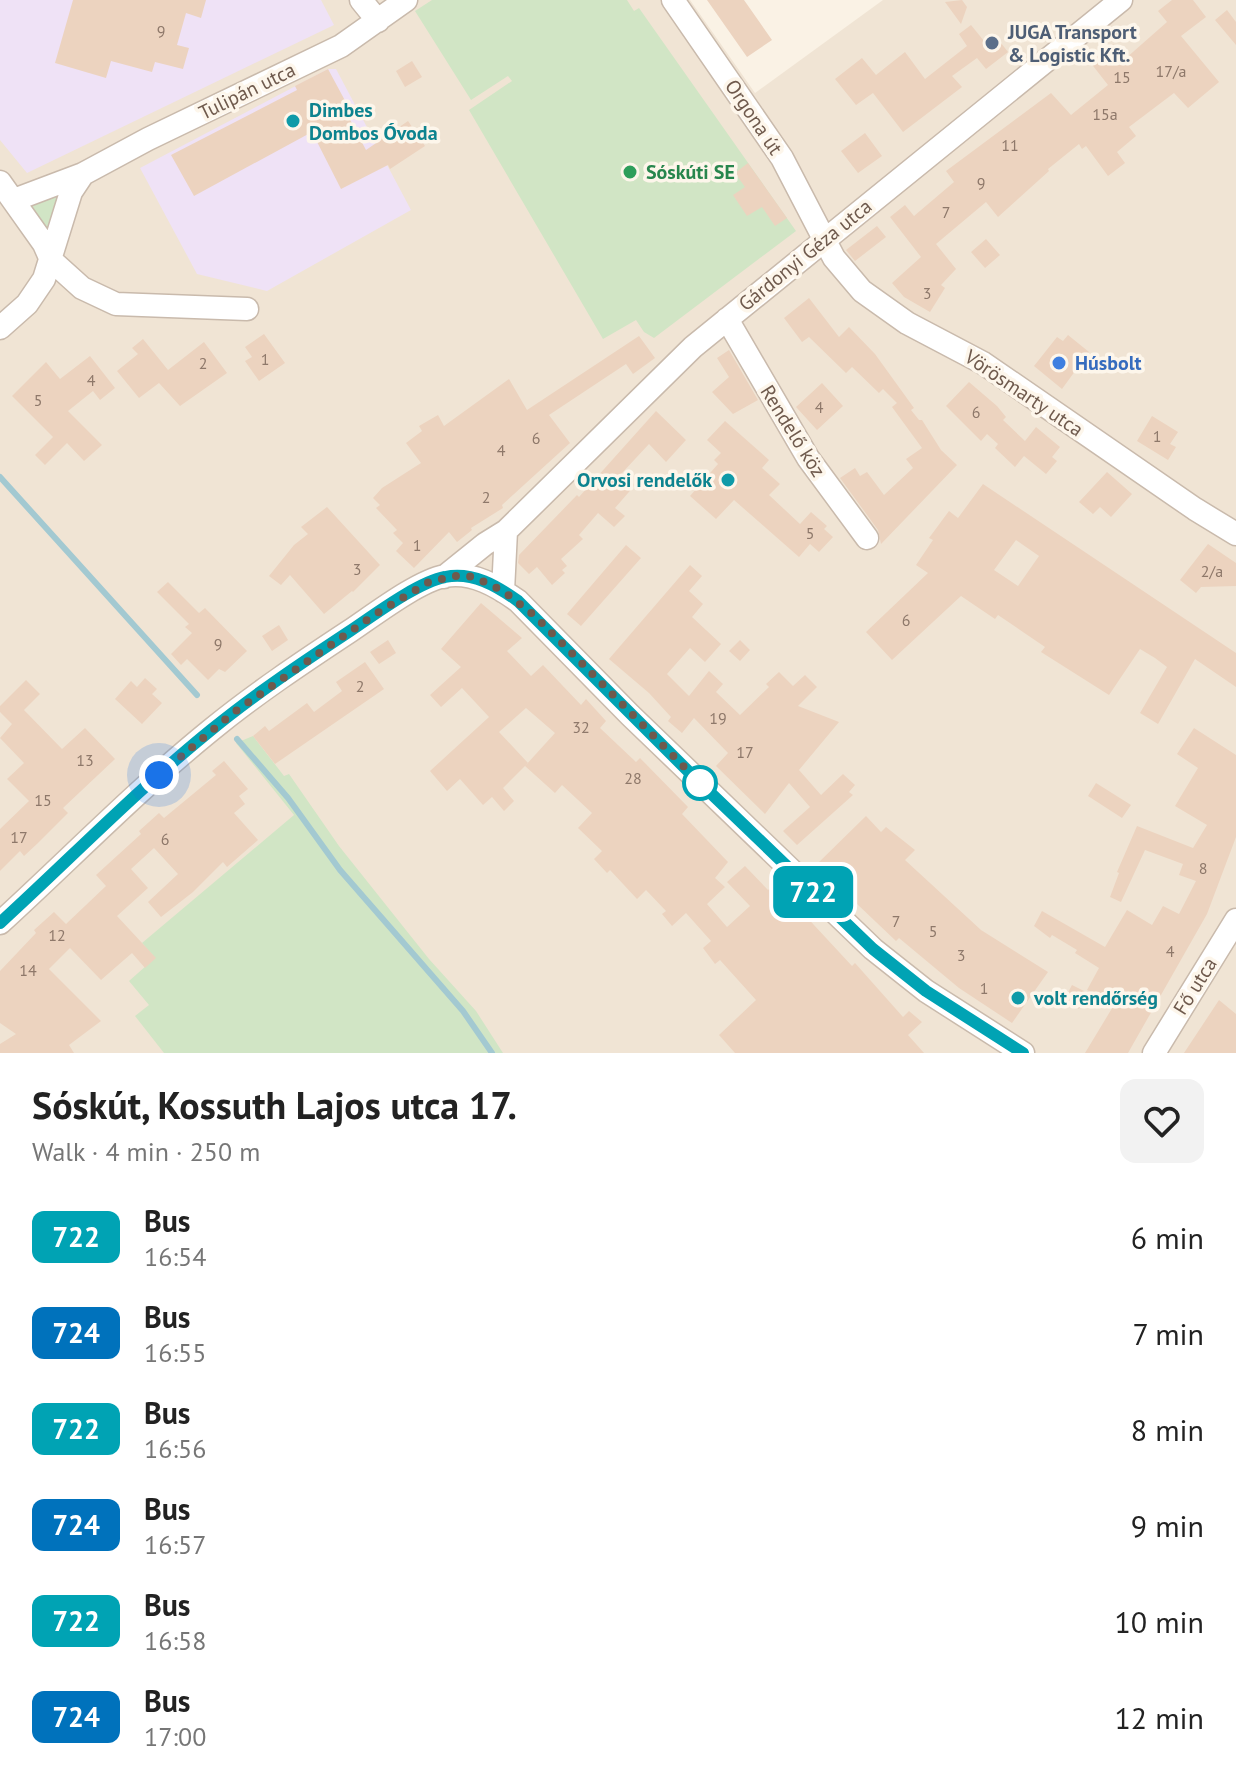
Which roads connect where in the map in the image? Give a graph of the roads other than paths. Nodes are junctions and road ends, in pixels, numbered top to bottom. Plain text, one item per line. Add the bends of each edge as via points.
1 (361, 0) edge
2 (406, 0) edge
3 (673, 0) edge
4 (1107, 4) edge
5 (378, 21) junction
6 (83, 174) junction
7 (0, 182) edge
8 (14, 200) junction
9 (825, 240) junction
10 (51, 260) junction
11 (247, 309) dead end
12 (727, 319) junction
13 (0, 328) edge
14 (506, 531) junction
15 (1236, 534) edge
16 (867, 538) dead end
17 (444, 577) junction
18 (503, 591) junction
19 (1236, 920) edge
20 (0, 923) edge
21 (1000, 1045) edge
22 (1023, 1053) edge
23 (1154, 1053) edge

1 - 5 street
2 - 5 street, Tulipán utca
3 - 9 street, Orgona út via 782,158
4 - 9 street, Gárdonyi Géza utca
5 - 6 street, Tulipán utca via 341,46
6 - 8 street, Tulipán utca
6 - 10 street via 68,200
7 - 8 street
8 - 10 street
9 - 12 street, Gárdonyi Géza utca
9 - 15 street, Vörösmarty utca via 847,276 881,307 983,363
10 - 11 street via 82,288 116,304
10 - 13 street via 27,304
12 - 14 street, Gárdonyi Géza utca
12 - 16 street, Rendelő köz via 808,458
14 - 17 street, Gárdonyi Géza utca
14 - 18 street
17 - 18 street via 474,577
17 - 20 street, Gárdonyi Géza utca via 374,615 211,730
18 - 21 street via 535,616 873,949
19 - 23 street, Fő utca
21 - 22 street

